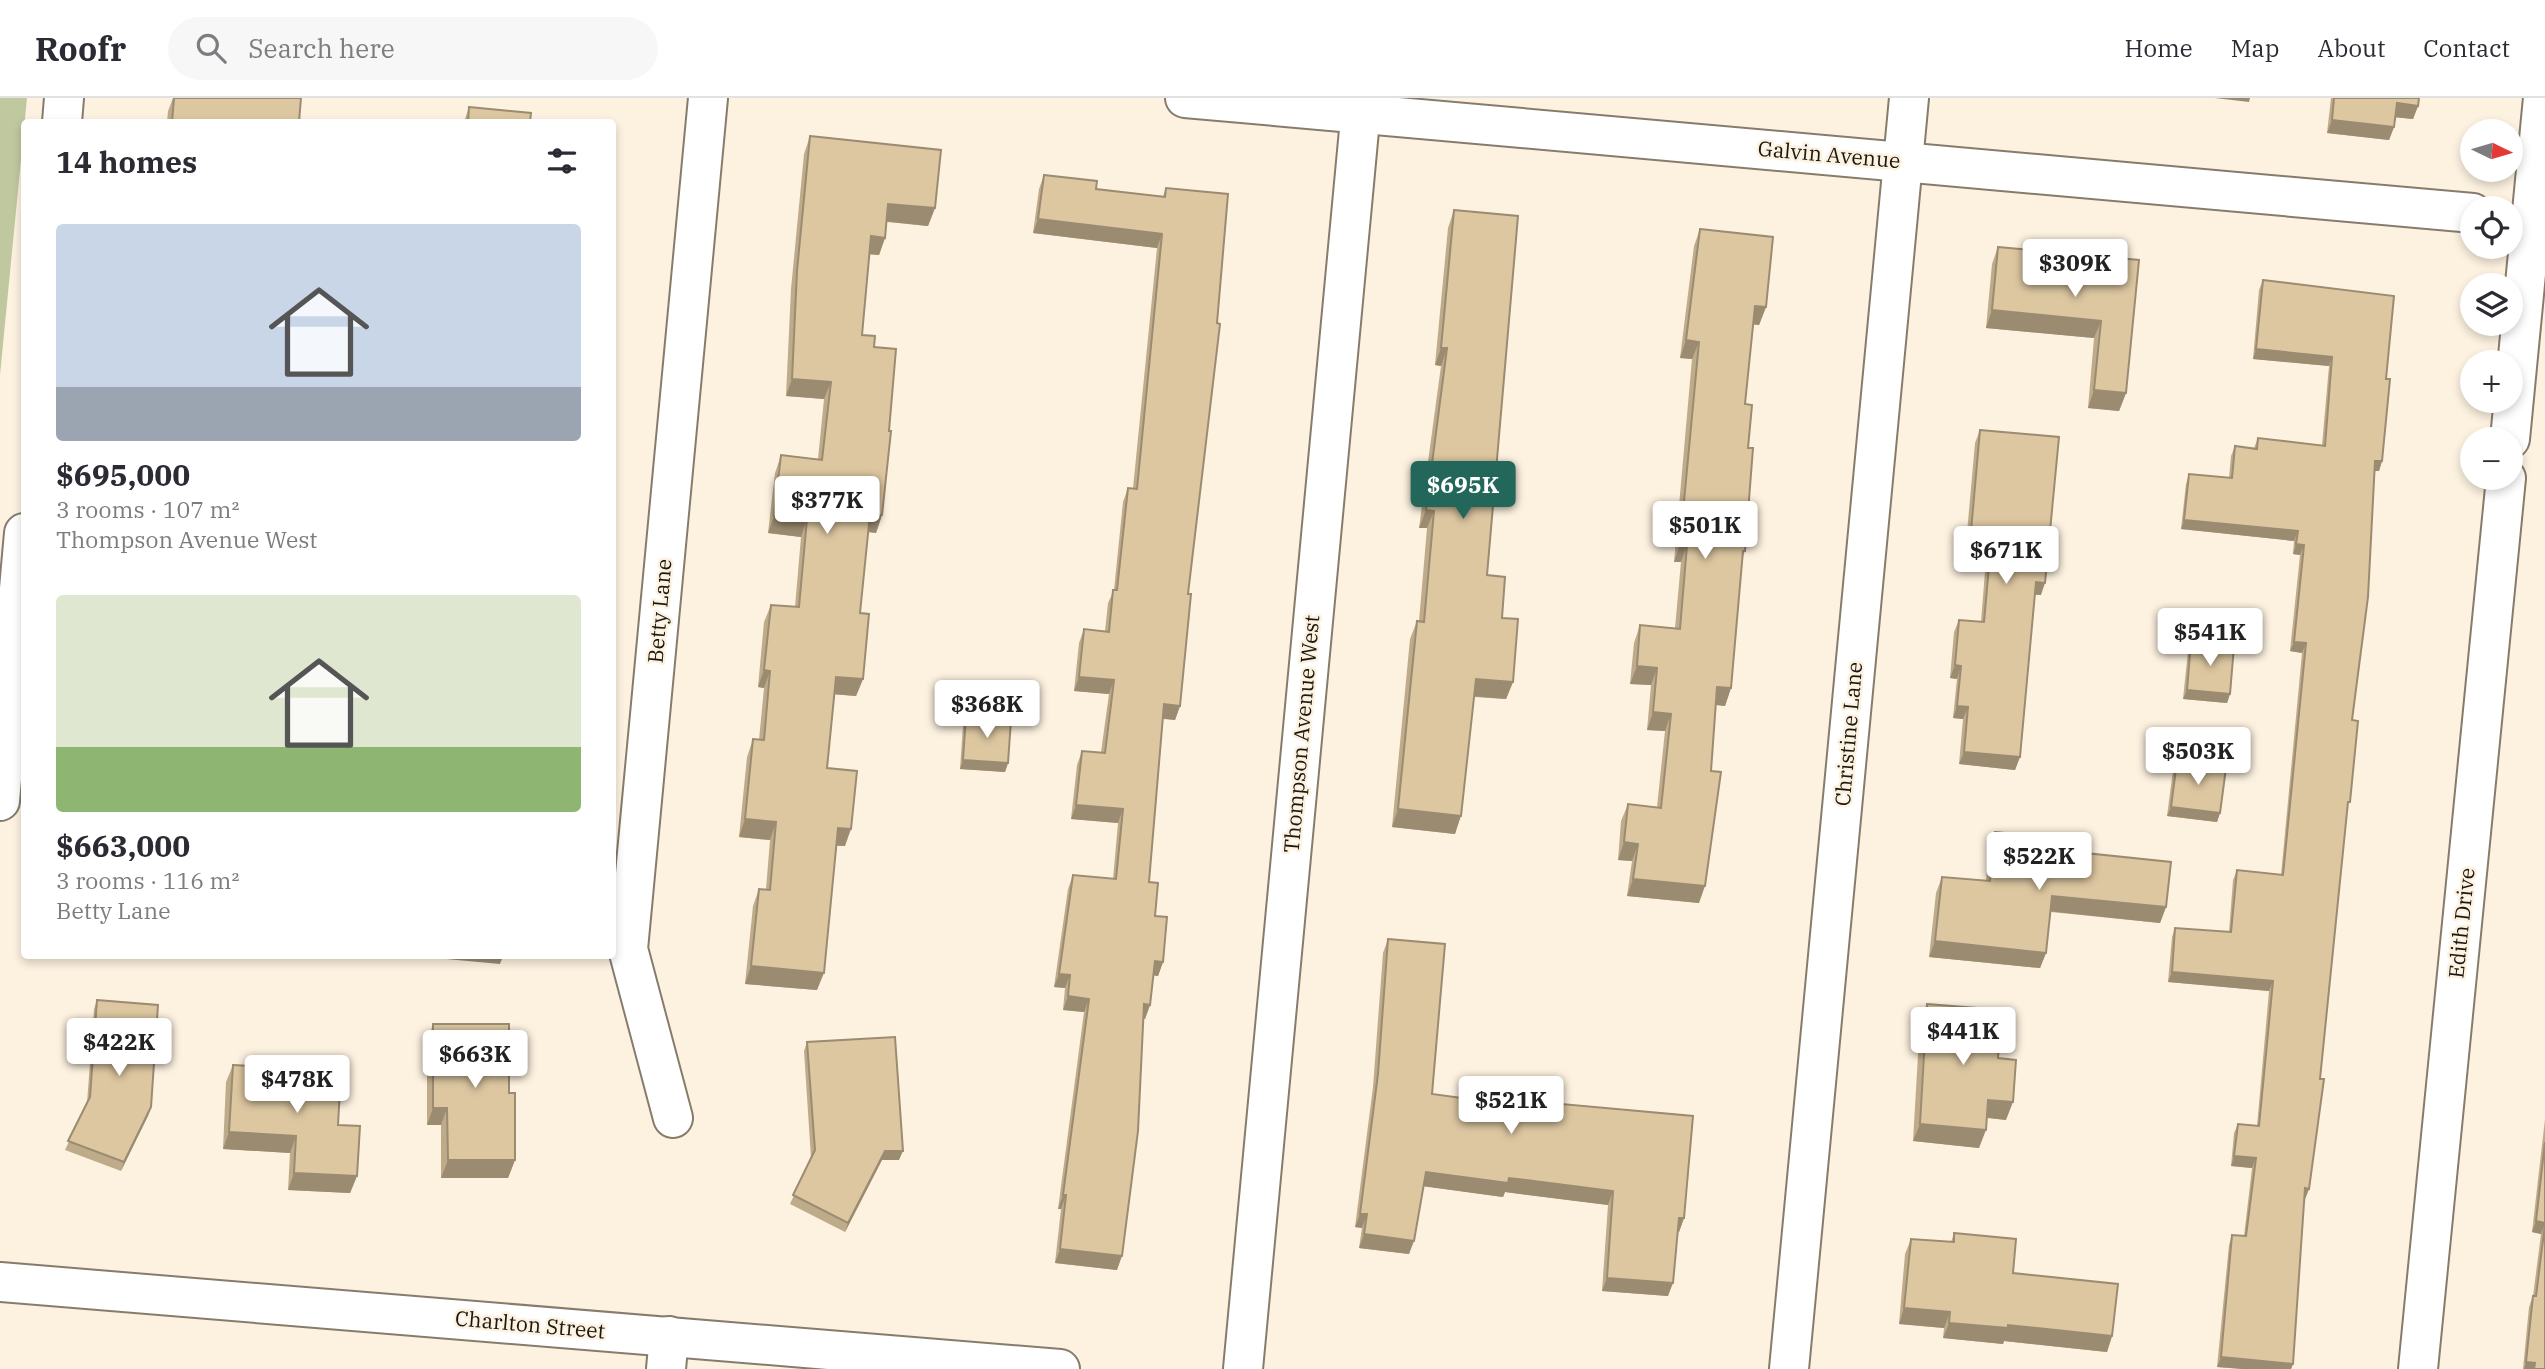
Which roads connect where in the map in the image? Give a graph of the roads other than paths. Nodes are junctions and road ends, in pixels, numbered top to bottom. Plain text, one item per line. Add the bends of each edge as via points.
1 (64, 98) edge
2 (708, 98) edge
3 (1185, 98) edge
4 (1909, 98) edge
5 (2543, 98) edge
6 (1362, 106) edge
7 (62, 119) edge
8 (1903, 162) junction
9 (2460, 212) edge
10 (2529, 218) edge
11 (2511, 427) edge
12 (2505, 490) edge
13 (21, 566) edge
14 (0, 801) edge
15 (673, 1118) dead end
16 (0, 1282) edge
17 (668, 1352) edge
18 (1060, 1369) edge
19 (1242, 1369) edge
20 (1789, 1369) edge
21 (2418, 1369) edge

1 - 7 street
2 - 15 street, Betty Lane via 628,949
3 - 6 street, Galvin Avenue
4 - 8 street, Christine Lane
5 - 10 street
6 - 8 street, Galvin Avenue
6 - 19 street, Thompson Avenue West
8 - 9 street, Galvin Avenue
8 - 20 street, Christine Lane
10 - 11 street
12 - 21 street, Edith Drive
13 - 14 street
16 - 17 street, Charlton Street
17 - 18 street, Charlton Street

